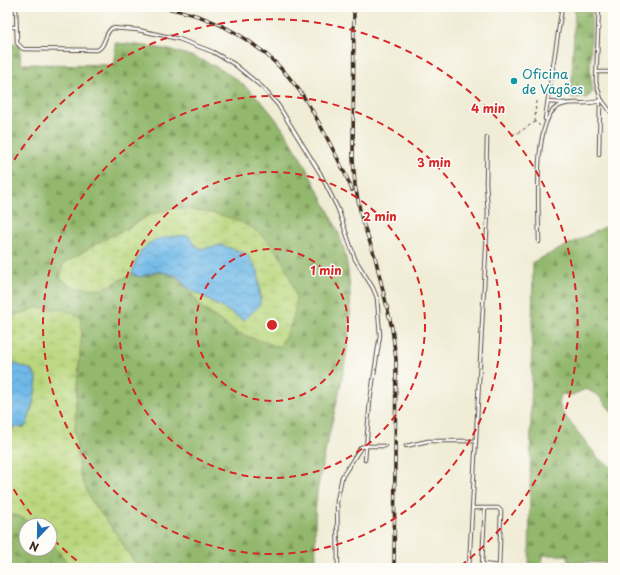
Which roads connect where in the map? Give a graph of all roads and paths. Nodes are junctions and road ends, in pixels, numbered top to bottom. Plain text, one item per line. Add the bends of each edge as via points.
1 (16, 7) edge
2 (562, 7) edge
3 (599, 7) edge
4 (7, 27) edge
5 (17, 27) junction
6 (597, 72) junction
7 (613, 72) edge
8 (601, 100) junction
9 (536, 102) dead end
10 (548, 102) junction
11 (570, 104) junction
12 (613, 115) edge
13 (536, 122) junction
14 (543, 130) junction
15 (512, 134) dead end
16 (487, 138) dead end
17 (600, 154) dead end
18 (539, 242) dead end
19 (476, 441) junction
20 (366, 446) junction
21 (385, 446) dead end
22 (406, 446) dead end
23 (365, 460) dead end
24 (472, 508) junction
25 (485, 508) junction
26 (499, 567) edge
27 (338, 568) edge
28 (469, 568) edge

1 - 5 lane
2 - 10 lane
3 - 6 lane
4 - 5 lane
5 - 20 lane via 17,43 25,50 99,50 108,30 114,27 173,37 224,58 248,75 270,96 285,115 326,185 340,214 355,259 377,298 380,335
6 - 7 lane
6 - 8 lane via 597,88
8 - 11 lane via 585,105
8 - 12 lane
8 - 17 lane
9 - 13 path
10 - 11 lane
10 - 14 lane
11 - 14 lane via 553,110
13 - 14 path
13 - 15 path
14 - 18 lane via 540,146
16 - 19 lane via 488,213
19 - 22 lane via 428,441
19 - 24 lane
20 - 21 lane
20 - 23 lane
20 - 27 lane via 359,449 340,483
24 - 25 lane
24 - 28 lane
25 - 26 lane via 498,508 501,512
25 - 26 lane via 482,563 484,566

